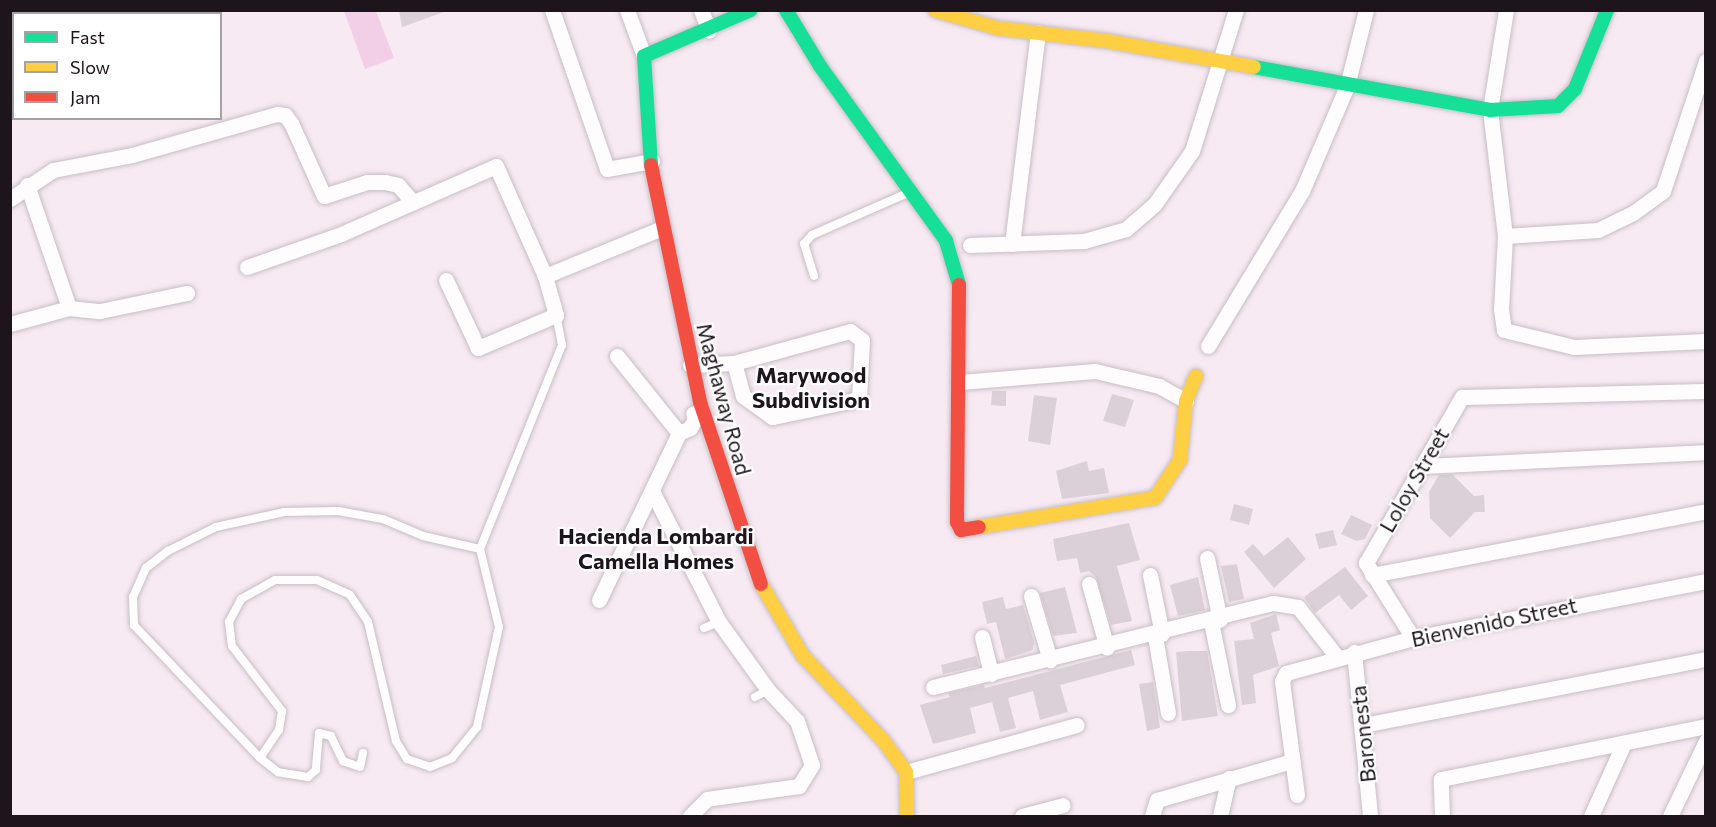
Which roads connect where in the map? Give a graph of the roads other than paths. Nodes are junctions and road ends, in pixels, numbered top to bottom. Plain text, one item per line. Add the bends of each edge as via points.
1 (552, 10) edge
2 (627, 10) edge
3 (701, 10) edge
4 (751, 10) edge
5 (786, 10) edge
6 (934, 10) edge
7 (1236, 10) edge
8 (1366, 10) edge
9 (1506, 10) edge
10 (1607, 10) edge
11 (709, 32) junction
12 (1038, 33) junction
13 (644, 57) junction
14 (1222, 61) junction
15 (1706, 61) edge
16 (1347, 86) junction
17 (1490, 110) junction
18 (652, 161) junction
19 (27, 184) junction
20 (911, 192) junction
21 (10, 200) edge
22 (413, 202) junction
23 (662, 228) junction
24 (1505, 236) junction
25 (1012, 244) junction
26 (970, 245) dead end
27 (247, 267) dead end
28 (545, 276) junction
29 (814, 276) dead end
30 (446, 280) dead end
31 (187, 293) dead end
32 (69, 308) junction
33 (556, 315) junction
34 (10, 324) edge
35 (1706, 342) edge
36 (1208, 345) dead end
37 (617, 356) dead end
38 (734, 363) junction
39 (690, 365) junction
40 (1196, 376) dead end
41 (960, 382) junction
42 (1706, 391) edge
43 (1186, 401) junction
44 (696, 407) junction
45 (681, 430) junction
46 (1706, 452) edge
47 (1424, 466) junction
48 (652, 491) junction
49 (1706, 511) edge
50 (480, 549) junction
51 (1207, 558) dead end
52 (1369, 569) junction
53 (1150, 575) dead end
54 (1706, 581) edge
55 (1089, 584) dead end
56 (1031, 596) dead end
57 (599, 600) dead end
58 (1215, 621) junction
59 (719, 622) junction
60 (704, 628) dead end
61 (1159, 635) junction
62 (982, 637) dead end
63 (1413, 638) junction
64 (1107, 648) junction
65 (1354, 652) junction
66 (1337, 657) junction
67 (1050, 660) junction
68 (1706, 660) edge
69 (991, 674) junction
70 (933, 687) dead end
71 (1228, 705) dead end
72 (1168, 713) dead end
73 (1077, 724) dead end
74 (1363, 725) junction
75 (1706, 726) edge
76 (1706, 741) edge
77 (1623, 745) junction
78 (363, 753) dead end
79 (260, 758) junction
80 (1292, 761) junction
81 (906, 772) junction
82 (1229, 778) junction
83 (1297, 795) dead end
84 (1063, 805) dead end
85 (690, 816) edge
86 (907, 816) edge
87 (1022, 816) edge
88 (1152, 816) edge
89 (1220, 816) edge
90 (1371, 816) edge
91 (1442, 816) edge
92 (1591, 816) edge
93 (1670, 816) edge

1 - 18 street via 607,169
2 - 13 street
3 - 11 street
4 - 11 street
5 - 20 street via 820,66
6 - 12 street via 957,20
7 - 14 street
8 - 16 street
9 - 17 street
10 - 17 street via 1575,89 1558,106
11 - 13 street
12 - 14 street
12 - 25 street
13 - 18 street, Maghaway Road
14 - 16 street
14 - 25 street via 1192,151 1154,205 1126,229 1084,241
15 - 24 street via 1663,191 1633,213 1598,230
16 - 17 street
16 - 36 street via 1302,191
17 - 24 street
18 - 23 street, Maghaway Road
19 - 21 street
19 - 22 street via 69,165 132,155 277,114 285,115 291,123 324,196 367,182 385,182 398,185
19 - 32 street
20 - 29 lane via 812,236 804,244
20 - 41 street via 946,241 956,268 961,294
22 - 27 street
22 - 28 street via 496,166
23 - 28 street
23 - 39 street, Maghaway Road
24 - 35 street via 1501,309 1504,330 1574,347
25 - 26 street
28 - 33 street
30 - 33 street via 478,348
31 - 32 street via 100,311
32 - 34 street
33 - 50 lane via 562,345
37 - 45 street
38 - 38 street via 850,331 862,340 859,399 772,417 743,396
38 - 39 street
39 - 44 street, Maghaway Road
40 - 43 street
41 - 43 street via 1095,371 1159,386
41 - 43 street via 957,522 966,531 1155,498 1172,478 1180,460
42 - 47 street, Loloy Street via 1462,398
44 - 45 street via 690,428
44 - 81 street, Maghaway Road via 768,601 803,656
45 - 48 street
46 - 47 street
47 - 52 street, Loloy Street
48 - 57 street
48 - 59 street
49 - 52 street
50 - 79 lane via 423,536 383,519 338,511 284,512 216,527 168,551 146,568 133,597 134,624
50 - 79 lane via 499,627 477,727 452,758 430,767 407,759 396,741 368,622 350,594 317,580 274,580 241,599 229,622 232,646 282,711 279,730
51 - 58 street
52 - 63 street
53 - 61 street
54 - 63 street, Bienvenido Street
55 - 64 street
56 - 67 street
58 - 61 street
58 - 66 street via 1273,603 1298,608
58 - 71 street
59 - 60 lane
59 - 85 street via 762,694 797,721 806,738 812,765 800,786 707,799
61 - 64 street
61 - 72 street
62 - 69 street
63 - 65 street, Bienvenido Street
64 - 67 street
65 - 66 street, Bienvenido Street
65 - 74 street, Baronesta
66 - 80 street, Bienvenido Street via 1286,673 1282,681
67 - 69 street
68 - 74 street
69 - 70 street
73 - 81 street
74 - 90 street, Baronesta
75 - 77 street
76 - 93 street
77 - 91 street via 1441,779
77 - 92 street
78 - 79 lane via 360,767 343,760 331,736 319,733 316,770 308,777 278,772
80 - 82 street
80 - 83 street
81 - 86 street
82 - 88 street via 1157,800
82 - 89 street
84 - 87 street

